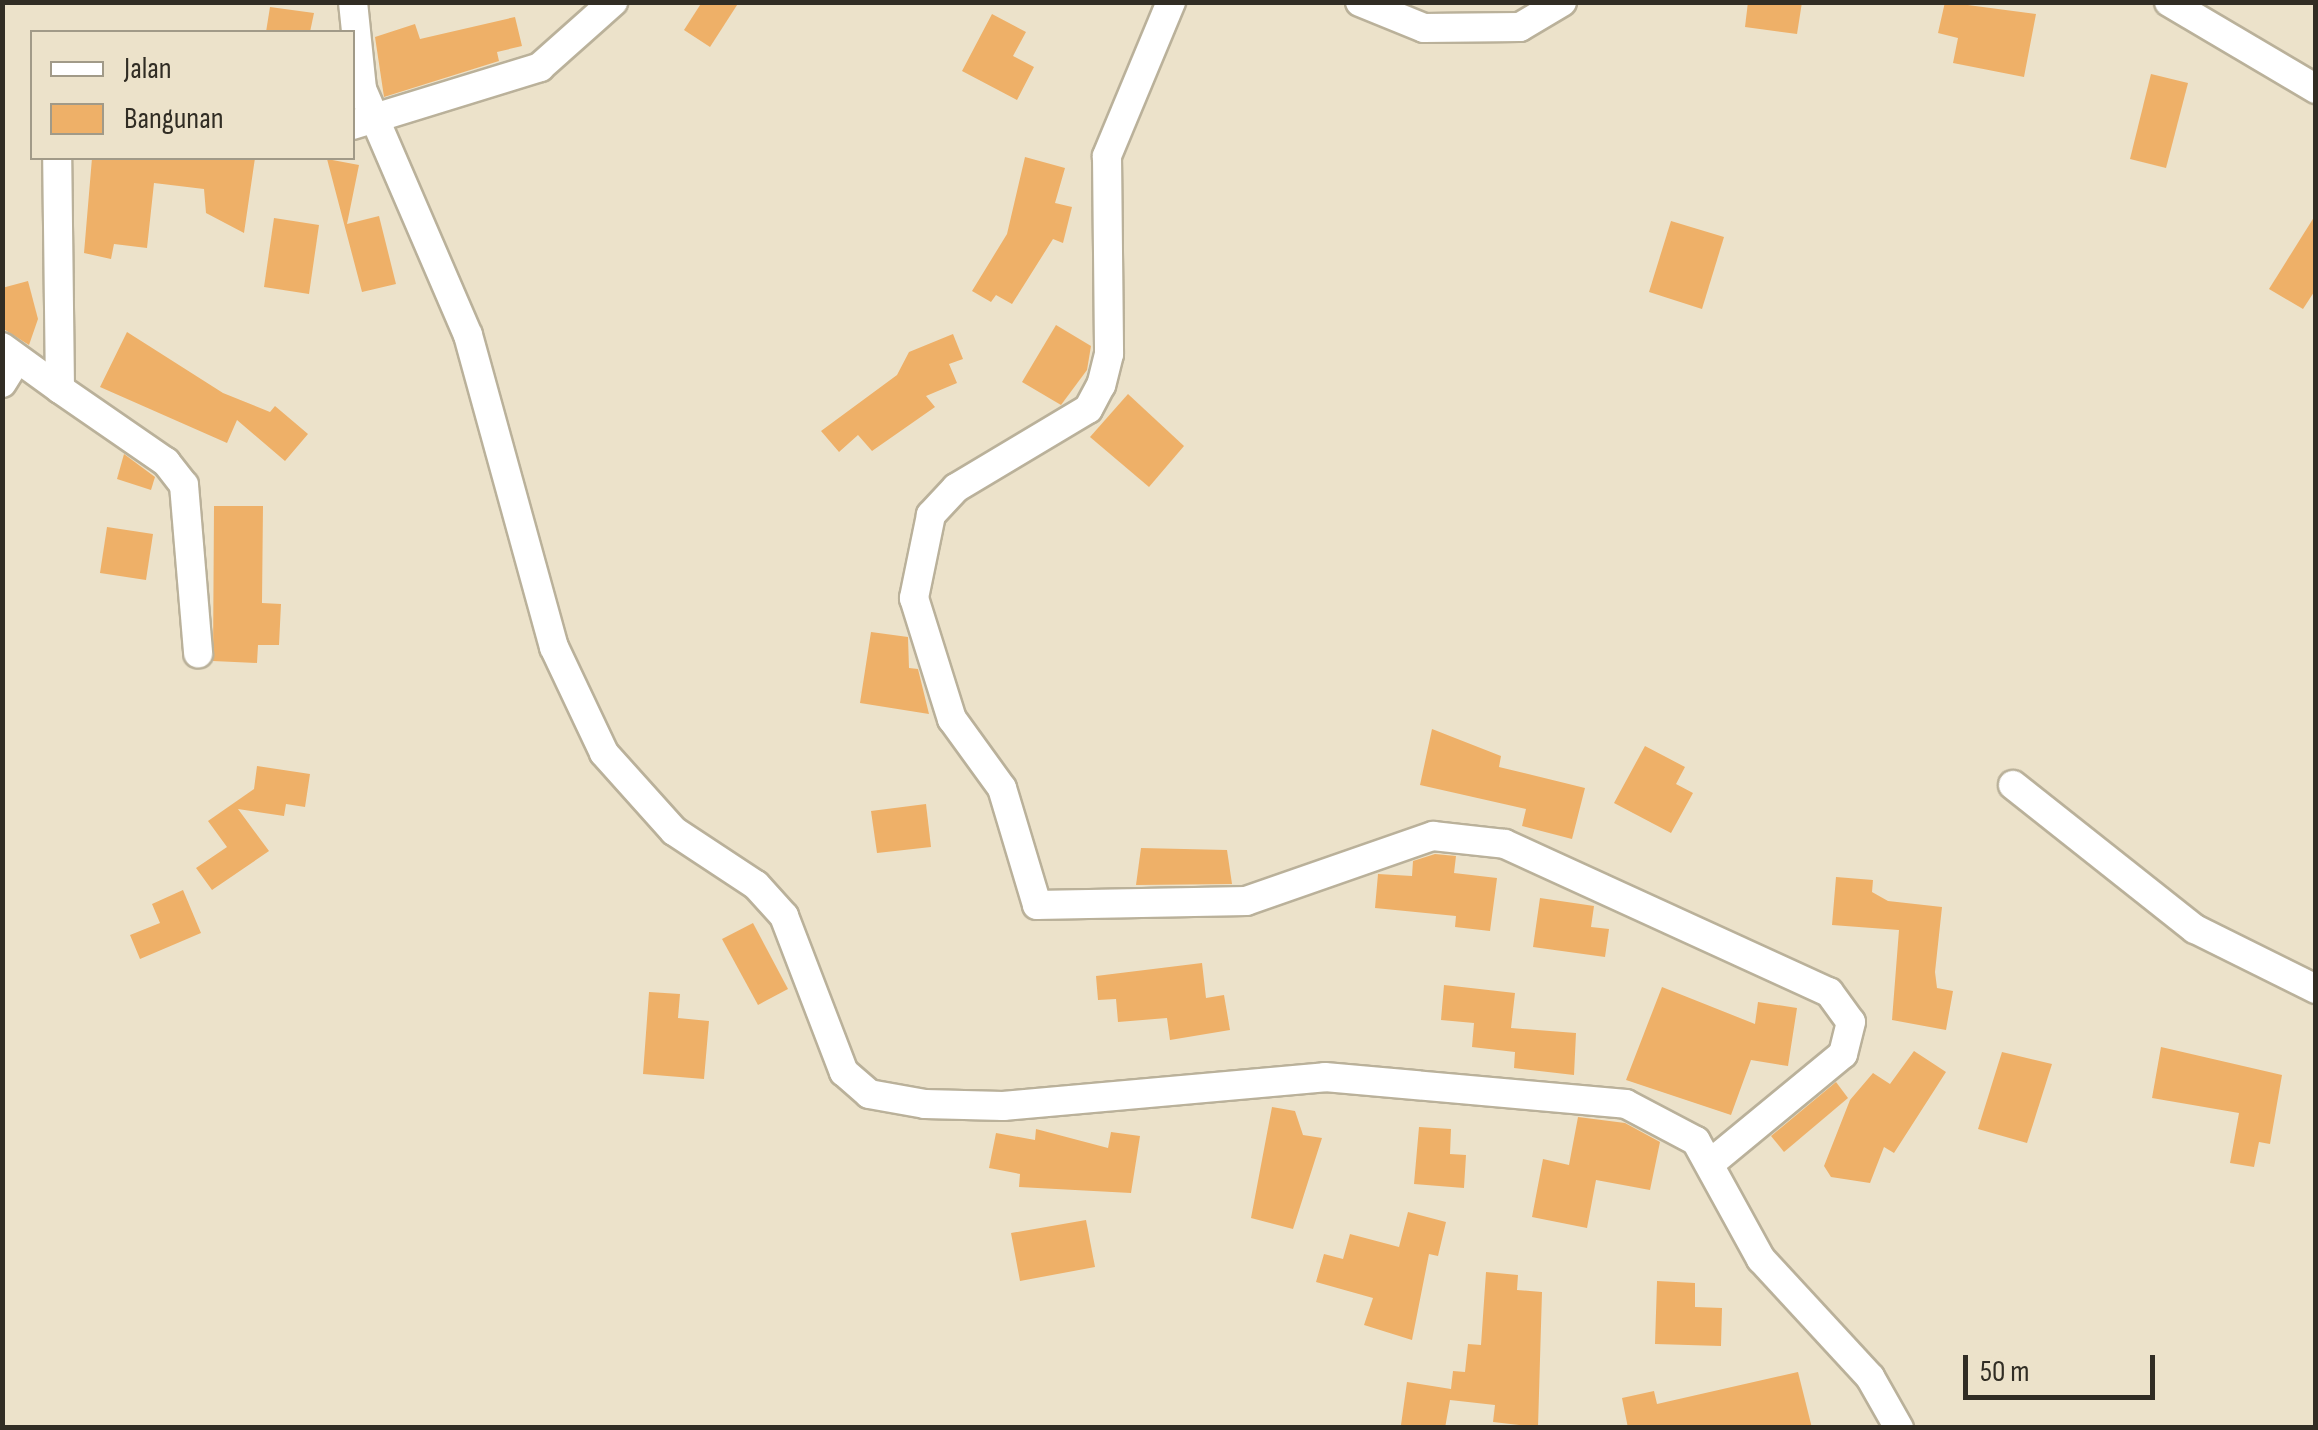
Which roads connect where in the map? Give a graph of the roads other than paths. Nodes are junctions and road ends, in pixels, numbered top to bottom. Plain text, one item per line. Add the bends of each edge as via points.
1 (353, 2) edge
2 (613, 2) edge
3 (1171, 2) edge
4 (1360, 2) edge
5 (1562, 2) edge
6 (2169, 2) edge
7 (2316, 89) edge
8 (364, 122) edge
9 (57, 160) edge
10 (7, 363) edge
11 (60, 390) junction
12 (198, 653) dead end
13 (2013, 785) dead end
14 (2316, 989) edge
15 (1712, 1161) junction
16 (1900, 1428) edge

1 - 8 street
2 - 8 street via 540,67
3 - 15 street via 1107,156 1110,354 1101,385 1088,409 956,488 931,516 914,598 952,720 1002,788 1038,906 1246,901 1433,836 1505,844 1829,992 1850,1022 1843,1054
4 - 5 street via 1443,28 1520,27
6 - 7 street
8 - 15 street via 468,334 554,648 604,754 674,830 756,885 784,916 824,1034 869,1094 1003,1106 1325,1077 1457,1082 1626,1104 1696,1141
9 - 11 street
10 - 11 street
11 - 12 street via 184,485
13 - 14 street via 2195,929
15 - 16 street via 1761,1259 1870,1376

